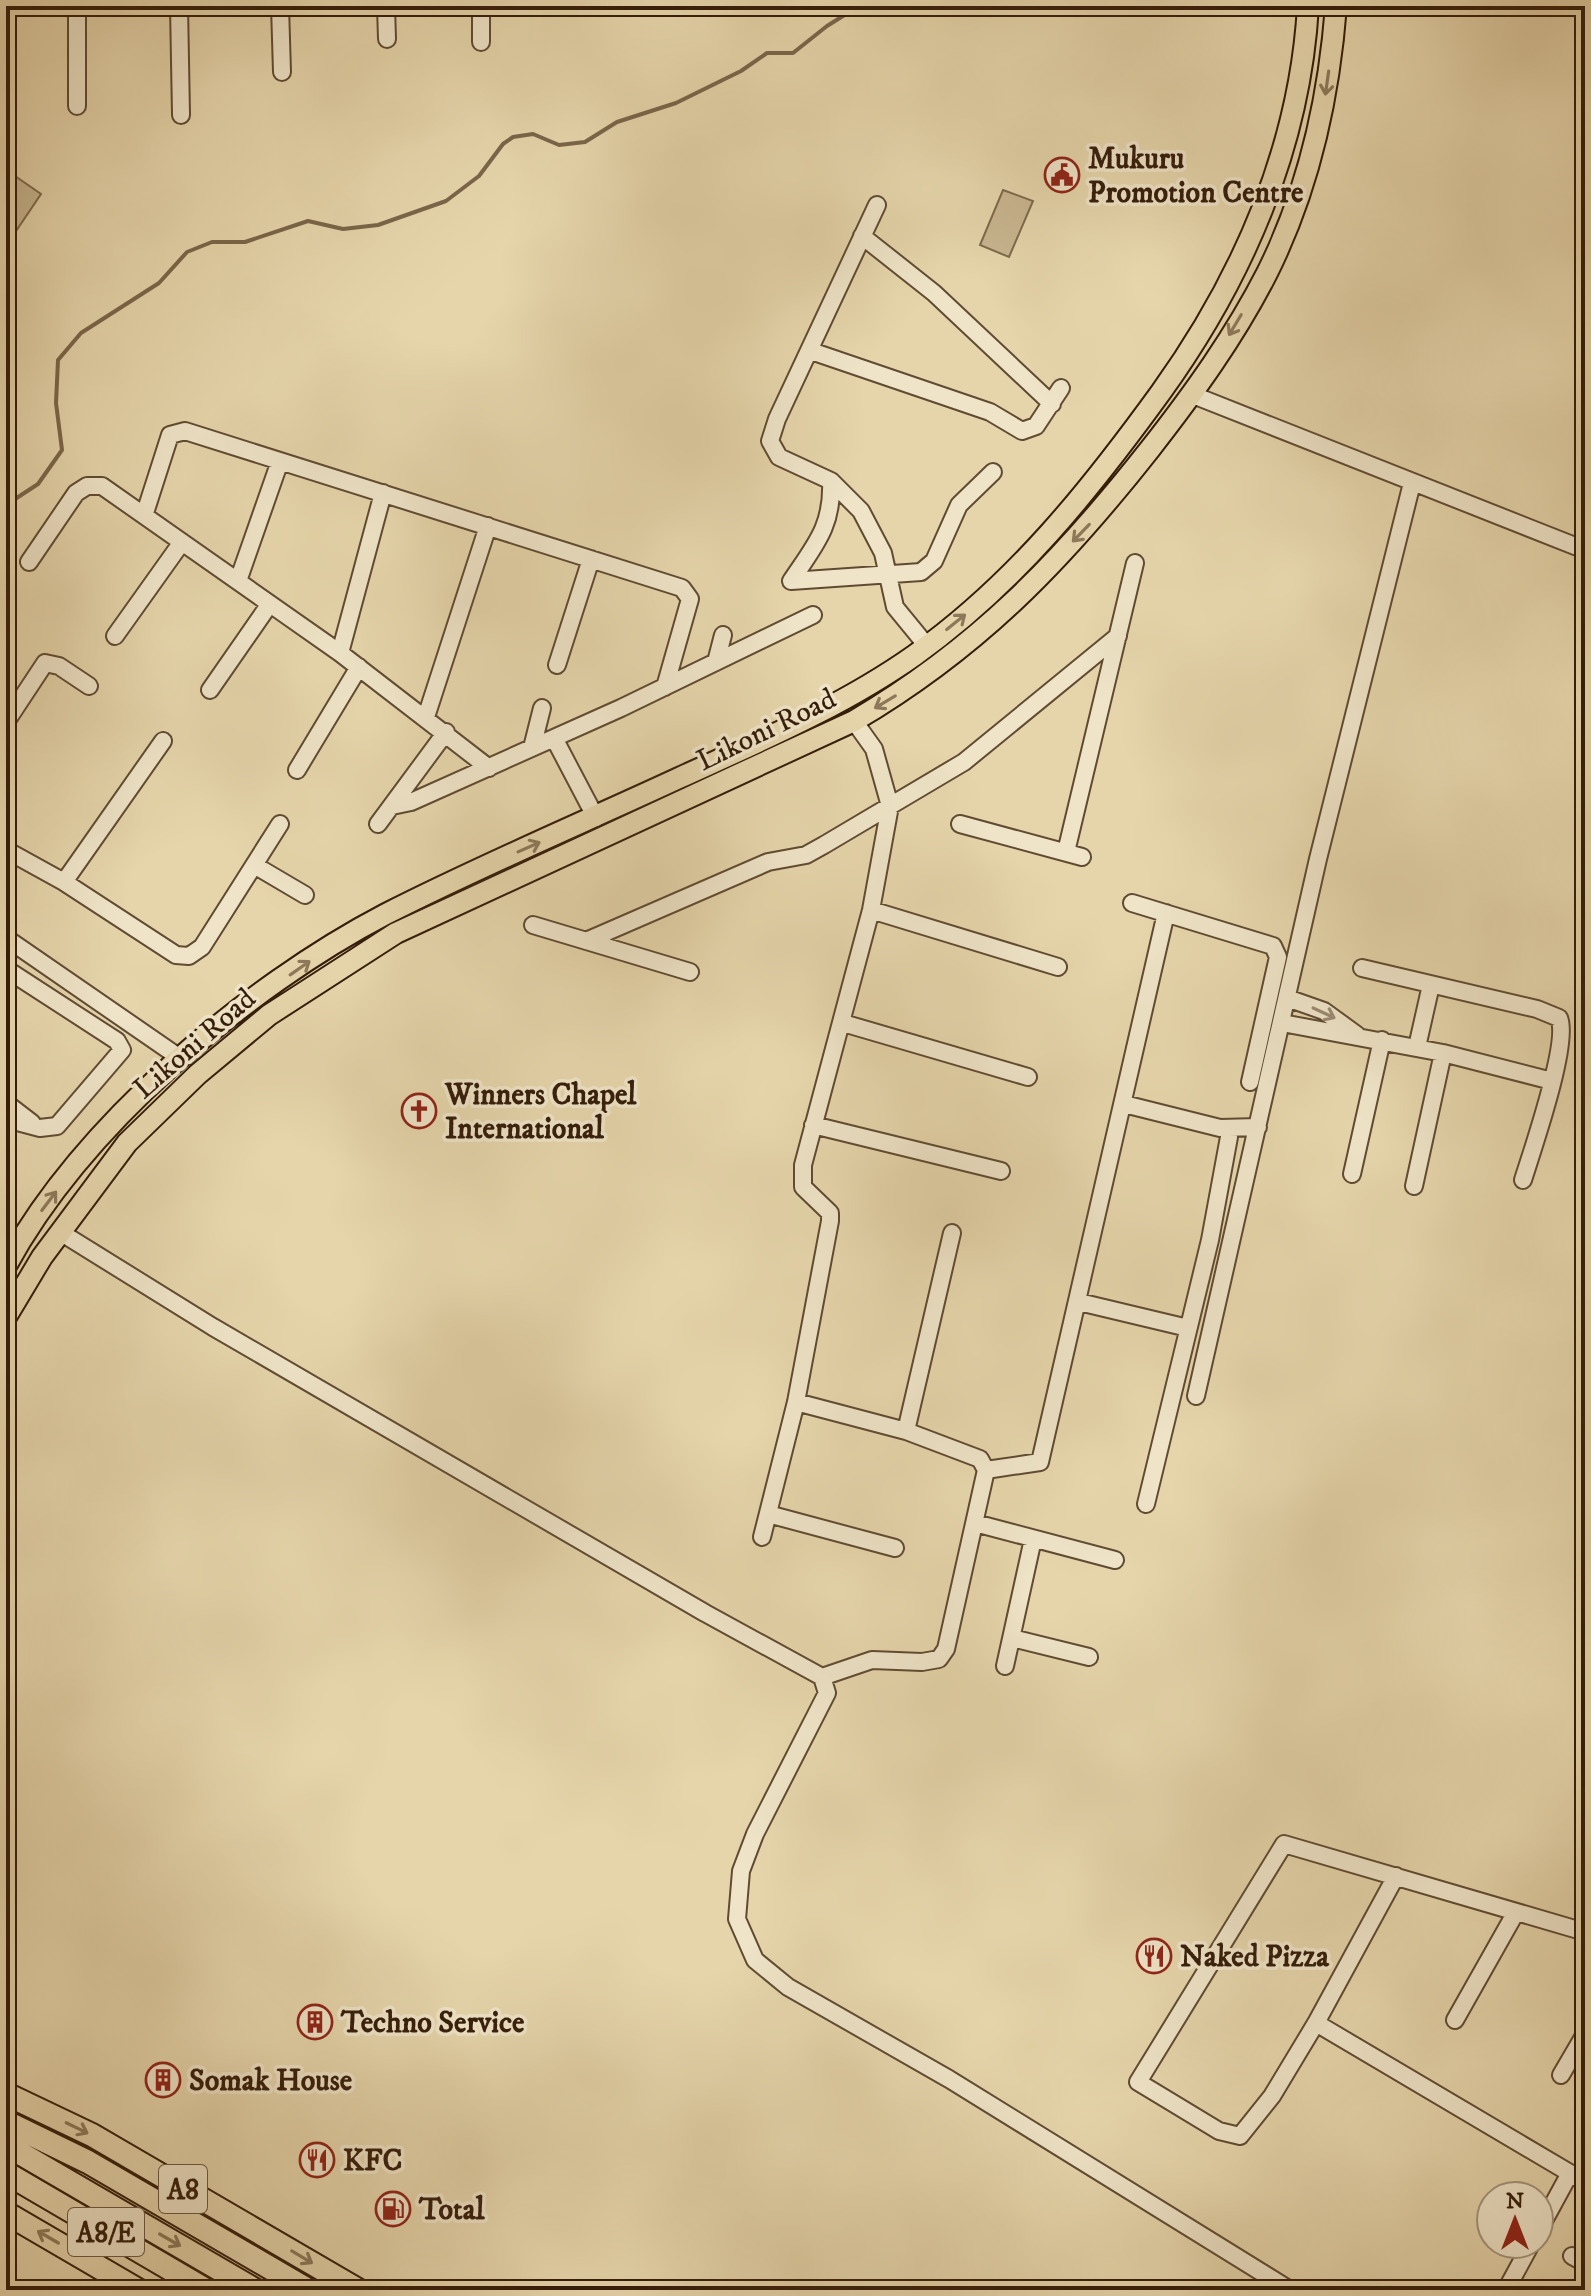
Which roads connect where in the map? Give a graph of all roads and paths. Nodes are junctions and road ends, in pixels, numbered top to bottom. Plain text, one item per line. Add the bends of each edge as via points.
1 (77, 6) edge
2 (179, 6) edge
3 (280, 6) edge
4 (386, 6) edge
5 (481, 6) edge
6 (1308, 6) edge
7 (1336, 6) edge
8 (387, 39) dead end
9 (481, 42) dead end
10 (282, 72) dead end
11 (77, 106) dead end
12 (181, 115) dead end
13 (877, 205) dead end
14 (862, 236) junction
15 (811, 351) junction
16 (1061, 388) dead end
17 (1193, 395) junction
18 (1052, 404) junction
19 (280, 461) junction
20 (993, 472) dead end
21 (831, 481) junction
22 (1412, 483) junction
23 (383, 493) junction
24 (145, 513) junction
25 (488, 526) junction
26 (182, 542) junction
27 (1585, 550) edge
28 (591, 559) junction
29 (29, 562) dead end
30 (1135, 563) dead end
31 (888, 576) junction
32 (238, 581) junction
33 (269, 605) junction
34 (813, 615) dead end
35 (723, 635) dead end
36 (115, 636) dead end
37 (1118, 636) junction
38 (927, 646) junction
39 (340, 653) junction
40 (716, 662) junction
41 (557, 665) dead end
42 (359, 667) junction
43 (89, 686) dead end
44 (665, 687) junction
45 (210, 690) dead end
46 (12, 697) edge
47 (542, 708) dead end
48 (426, 717) junction
49 (854, 721) junction
50 (6, 722) edge
51 (446, 732) junction
52 (554, 738) junction
53 (163, 741) dead end
54 (532, 748) junction
55 (489, 768) junction
56 (297, 770) dead end
57 (392, 806) junction
58 (890, 806) junction
59 (596, 818) junction
60 (280, 824) dead end
61 (378, 824) dead end
62 (960, 824) dead end
63 (6, 850) edge
64 (254, 865) junction
65 (64, 882) junction
66 (305, 895) dead end
67 (1132, 903) dead end
68 (871, 910) junction
69 (1166, 913) junction
70 (533, 925) dead end
71 (6, 938) edge
72 (586, 941) junction
73 (1058, 967) dead end
74 (1362, 968) dead end
75 (6, 969) edge
76 (690, 972) dead end
77 (1431, 985) junction
78 (1287, 998) junction
79 (843, 1023) junction
80 (1282, 1023) junction
81 (1357, 1035) junction
82 (1382, 1040) junction
83 (1417, 1047) junction
84 (1443, 1053) junction
85 (180, 1058) junction
86 (198, 1074) junction
87 (1028, 1077) dead end
88 (1552, 1081) junction
89 (1250, 1082) dead end
90 (6, 1103) edge
91 (1124, 1104) junction
92 (6, 1119) edge
93 (813, 1125) junction
94 (1258, 1127) junction
95 (40, 1128) junction
96 (1224, 1133) junction
97 (1254, 1145) junction
98 (1001, 1171) dead end
99 (1352, 1174) dead end
100 (1523, 1180) dead end
101 (1414, 1186) dead end
102 (60, 1232) junction
103 (952, 1233) dead end
104 (13, 1237) edge
105 (6, 1266) edge
106 (1079, 1302) junction
107 (6, 1317) edge
108 (1188, 1328) junction
109 (1196, 1396) dead end
110 (796, 1402) junction
111 (906, 1431) junction
112 (986, 1470) junction
113 (1146, 1504) dead end
114 (768, 1514) junction
115 (975, 1523) junction
116 (762, 1537) dead end
117 (1033, 1539) junction
118 (895, 1548) dead end
119 (1115, 1560) dead end
120 (1012, 1638) junction
121 (1089, 1657) dead end
122 (1005, 1666) dead end
123 (822, 1677) junction
124 (1396, 1876) junction
125 (1516, 1912) junction
126 (1585, 1932) edge
127 (1455, 2020) dead end
128 (1316, 2023) junction
129 (1585, 2034) edge
130 (1561, 2075) dead end
131 (10, 2095) edge
132 (6, 2122) edge
133 (6, 2145) edge
134 (6, 2173) edge
135 (1578, 2177) edge
136 (1555, 2208) edge
137 (6, 2213) edge
138 (1522, 2260) edge
139 (138, 2290) edge
140 (206, 2290) edge
141 (255, 2290) edge
142 (308, 2290) edge
143 (358, 2290) edge
144 (1290, 2290) edge
145 (1506, 2290) edge

1 - 11 street
2 - 12 street
3 - 10 street
4 - 8 street
5 - 9 street
38 -> 6 main road, Likoni Road via 1036,549 1124,443 1201,334 1245,249 1282,159 1297,104
7 -> 17 main road, Likoni Road via 1325,101 1290,217 1266,274
13 - 14 street
14 - 15 street
14 - 18 street via 934,293
15 - 18 street via 990,412 1022,431 1036,426
15 - 21 street via 770,441 779,457
16 - 18 street
17 - 22 street
17 -> 49 main road, Likoni Road via 1096,518 1008,610 915,683
19 - 23 street
19 - 24 street via 174,432
19 - 32 street
20 - 31 street via 959,505 928,568 915,575
21 - 31 street via 870,523
21 - 31 street via 828,520 791,581
22 - 27 street
22 - 78 street
23 - 25 street
23 - 39 street
24 - 26 street
24 - 29 street via 102,486 82,488
25 - 28 street
25 - 48 street
26 - 32 street
26 - 36 street
28 - 41 street
28 - 44 street via 688,593
30 - 37 street
31 - 38 street via 895,607
32 - 33 street
33 - 39 street
33 - 45 street
34 - 40 street
35 - 40 street
37 - 58 street via 964,762
37 - 62 street via 1074,854
38 - 59 main road, Likoni Road via 841,701
39 - 42 street
40 - 44 street
42 - 48 street
42 - 56 street
43 - 46 street via 47,662
44 - 52 street
46 - 50 street
47 - 54 street
48 - 51 street
49 - 58 street via 874,749
49 - 86 main road, Likoni Road via 386,938 269,1015
51 - 55 street
51 - 57 street
52 - 54 street
52 - 59 street
53 - 65 street
54 - 55 street
55 - 57 street
57 - 61 street
58 - 68 street
58 - 72 street via 806,855 768,862
85 -> 59 main road, Likoni Road via 354,932
60 - 64 street
63 - 65 street
64 - 65 street via 202,947 189,956 176,955
64 - 66 street
67 - 69 street
68 - 73 street
68 - 79 street
69 - 89 street via 1277,951
69 - 91 street
70 - 72 street
71 - 85 street
72 - 76 street
74 - 77 street
75 - 95 street via 117,1041 122,1050 57,1126
77 - 83 street
77 - 88 street via 1559,1018 1562,1030
78 - 80 street
78 -> 81 street via 1324,1011
79 - 87 street
79 - 93 street
80 - 81 street
80 - 94 street
81 - 82 street
82 - 83 street
82 - 99 street
83 - 84 street
84 - 88 street
84 - 101 street
85 - 86 main road
104 -> 85 main road, Likoni Road via 81,1158
86 - 102 main road, Likoni Road via 127,1143
88 - 100 street
90 - 95 street
91 - 96 street
91 - 106 street
92 - 95 street
93 - 98 street
93 - 110 street via 803,1187 830,1213 830,1221
94 - 96 street
94 - 97 street
96 - 97 street
96 - 108 street via 1210,1240
97 - 109 street
102 - 107 main road, Likoni Road
102 - 123 street via 213,1327
103 - 111 street
104 - 105 main road, Likoni Road
106 - 108 street
106 - 112 street via 1040,1462
108 - 113 street
110 - 111 street
110 - 114 street
111 - 112 street via 980,1459
112 - 115 street
114 - 116 street
114 - 118 street
115 - 117 street
115 - 123 street via 946,1649 939,1659 872,1660
117 - 119 street
117 - 120 street
120 - 121 street
120 - 122 street
123 - 144 street via 827,1693 741,1871 737,1919 755,1960 788,1987 949,2079
124 - 125 street
124 - 128 street
124 - 128 street via 1284,1844 1138,2082 1219,2131 1240,2136 1272,2096
125 - 126 street
125 - 127 street
128 - 135 street
129 - 130 street
131 -> 143 highway, A8 via 92,2135
132 - 142 highway
133 -> 141 highway, A8/E
134 - 140 highway, A8/E
135 - 136 street
139 -> 137 highway
138 - 145 street

